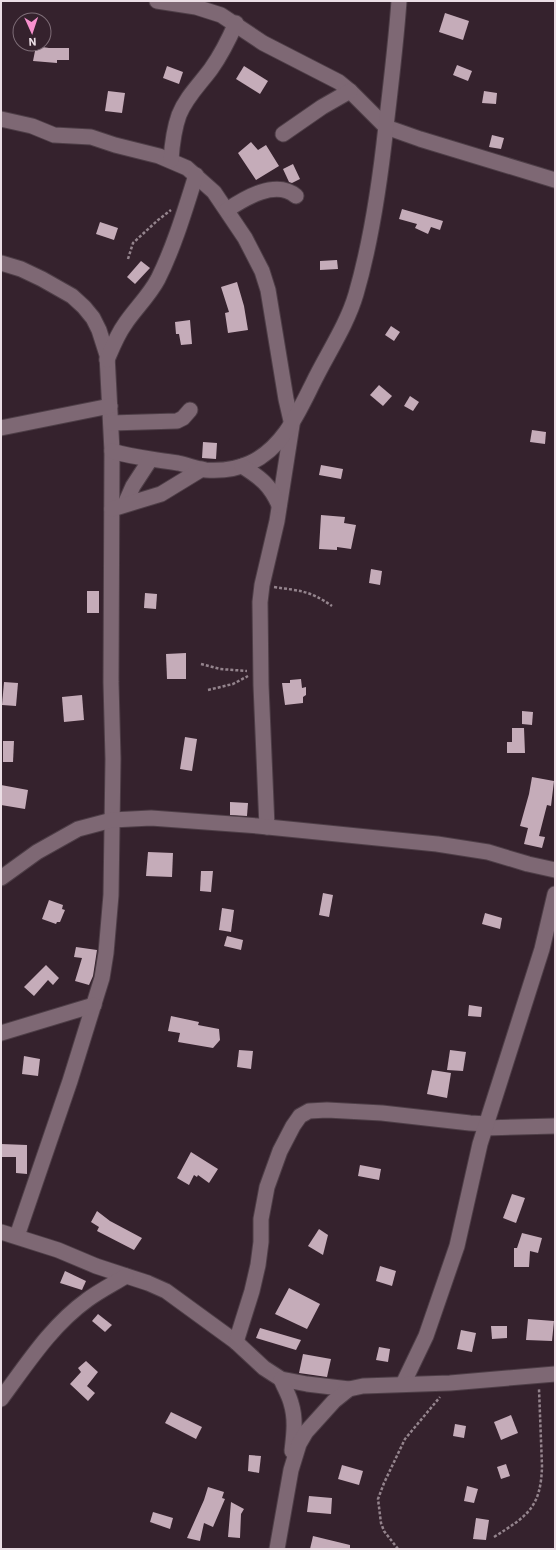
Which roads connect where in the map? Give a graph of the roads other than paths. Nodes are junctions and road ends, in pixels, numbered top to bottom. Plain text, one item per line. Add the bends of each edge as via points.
1 (157, 1) edge
2 (399, 1) edge
3 (223, 8) edge
4 (236, 23) junction
5 (350, 91) junction
6 (1, 119) edge
7 (386, 127) junction
8 (283, 134) dead end
9 (171, 160) junction
10 (196, 175) junction
11 (555, 180) edge
12 (296, 196) dead end
13 (227, 210) junction
14 (1, 263) edge
15 (107, 360) junction
16 (110, 406) junction
17 (190, 410) dead end
18 (110, 423) junction
19 (292, 425) junction
20 (1, 428) edge
21 (112, 451) junction
22 (150, 460) junction
23 (242, 466) junction
24 (202, 469) junction
25 (279, 505) junction
26 (119, 506) junction
27 (112, 820) junction
28 (268, 827) junction
29 (555, 870) edge
30 (1, 878) edge
31 (555, 894) edge
32 (94, 1005) junction
33 (1, 1033) edge
34 (486, 1126) junction
35 (555, 1126) edge
36 (1, 1232) edge
37 (17, 1236) junction
38 (126, 1276) junction
39 (236, 1342) junction
40 (555, 1374) edge
41 (281, 1379) junction
42 (403, 1384) junction
43 (349, 1389) junction
44 (1, 1399) edge
45 (291, 1470) junction
46 (277, 1549) edge

1 - 3 street
2 - 7 street
3 - 4 street
4 - 5 street via 263,43 339,82
4 - 9 street via 223,50 179,115
5 - 7 street
5 - 8 street
6 - 9 street via 32,126 54,135 91,137
7 - 11 street
7 - 19 street via 378,189 356,294
9 - 10 street
10 - 13 street via 214,192
10 - 15 street via 158,279 122,329
12 - 13 street via 286,191 267,191 248,197
13 - 19 street via 255,254 266,281
14 - 15 street via 21,269 72,296 93,318 106,349
15 - 16 street
16 - 18 street
16 - 20 street
17 - 18 street via 177,421
18 - 21 street
19 - 23 street via 270,450
19 - 25 street
21 - 22 street
21 - 26 street
22 - 24 street
22 - 26 street
23 - 24 street via 220,470
23 - 25 street via 267,484
24 - 26 street via 161,494
25 - 28 street via 262,586 258,668
26 - 27 street via 111,675
27 - 28 street via 151,818
27 - 30 street via 78,829 37,852
27 - 32 street via 111,895 106,953
28 - 29 street via 438,844 488,852
31 - 34 street via 542,949
32 - 33 street
32 - 37 street
34 - 35 street
34 - 39 street via 388,1113 327,1110 309,1111 300,1116 280,1150 267,1187 261,1219 258,1265
34 - 42 street via 469,1190 458,1246 426,1336
36 - 37 street
37 - 38 street
38 - 39 street via 166,1291
38 - 44 street via 88,1300 58,1325
39 - 41 street via 264,1368
40 - 42 street via 450,1383
41 - 43 street
41 - 45 street via 293,1410 295,1428
42 - 43 street
43 - 45 street via 320,1415 306,1432 299,1444
45 - 46 street

